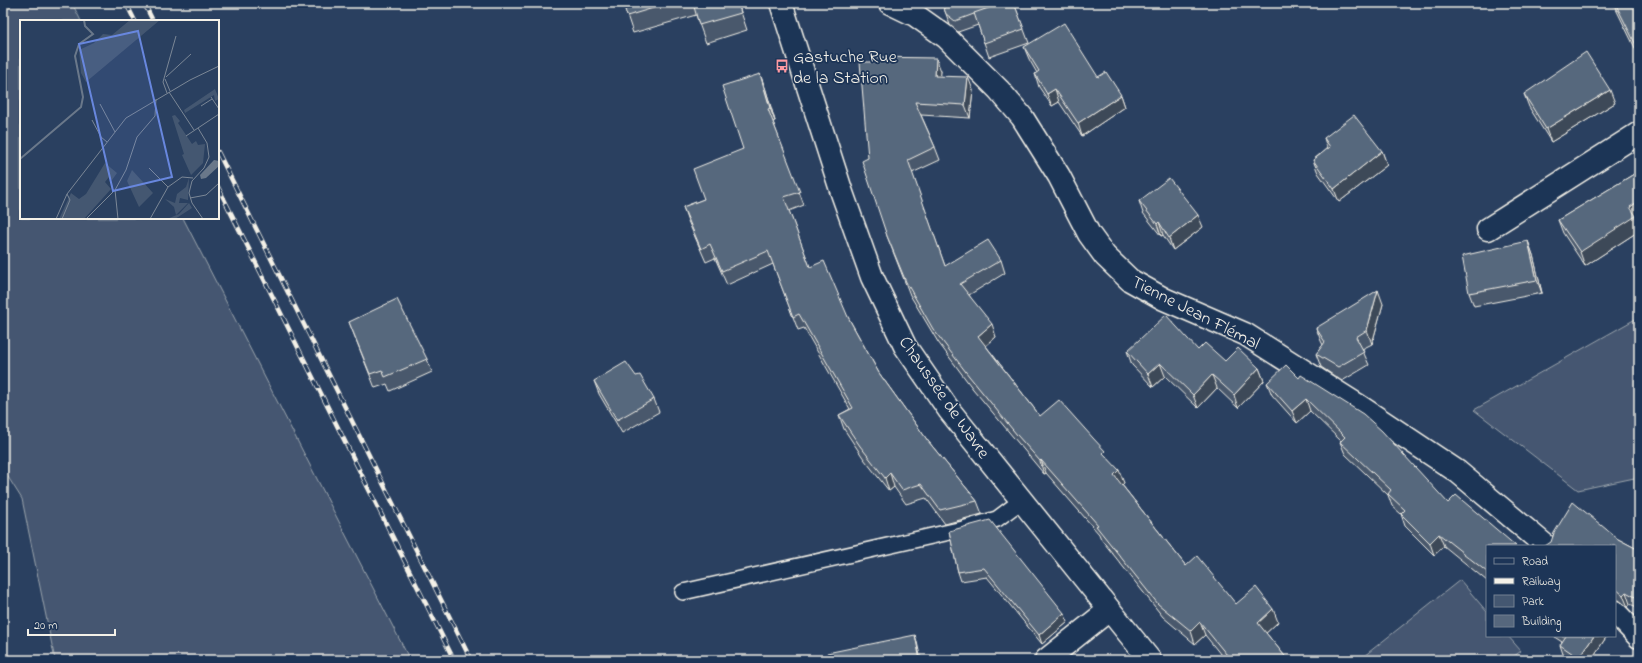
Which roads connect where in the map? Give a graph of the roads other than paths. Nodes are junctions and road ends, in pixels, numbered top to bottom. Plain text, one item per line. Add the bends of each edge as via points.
1 (781, 3) edge
2 (890, 3) edge
3 (1639, 133) edge
4 (1488, 229) dead end
5 (1021, 501) junction
6 (1545, 545) edge
7 (683, 592) dead end
8 (1109, 610) junction
9 (1616, 613) edge
10 (1639, 637) edge
11 (1046, 660) edge
12 (1150, 660) edge

1 - 5 street, Chaussée de Wavre via 842,193 872,276 905,346 950,410
2 - 6 street, Tienne Jean Flémal via 915,15 946,37 999,90 1022,117 1051,163 1089,234 1105,256 1130,280 1158,296 1245,334 1356,404 1458,472
3 - 4 street
5 - 7 lane via 997,519 963,529
5 - 8 street, Chaussée de Wavre
8 - 11 street
8 - 12 street, Chaussée de Wavre
9 - 10 street

